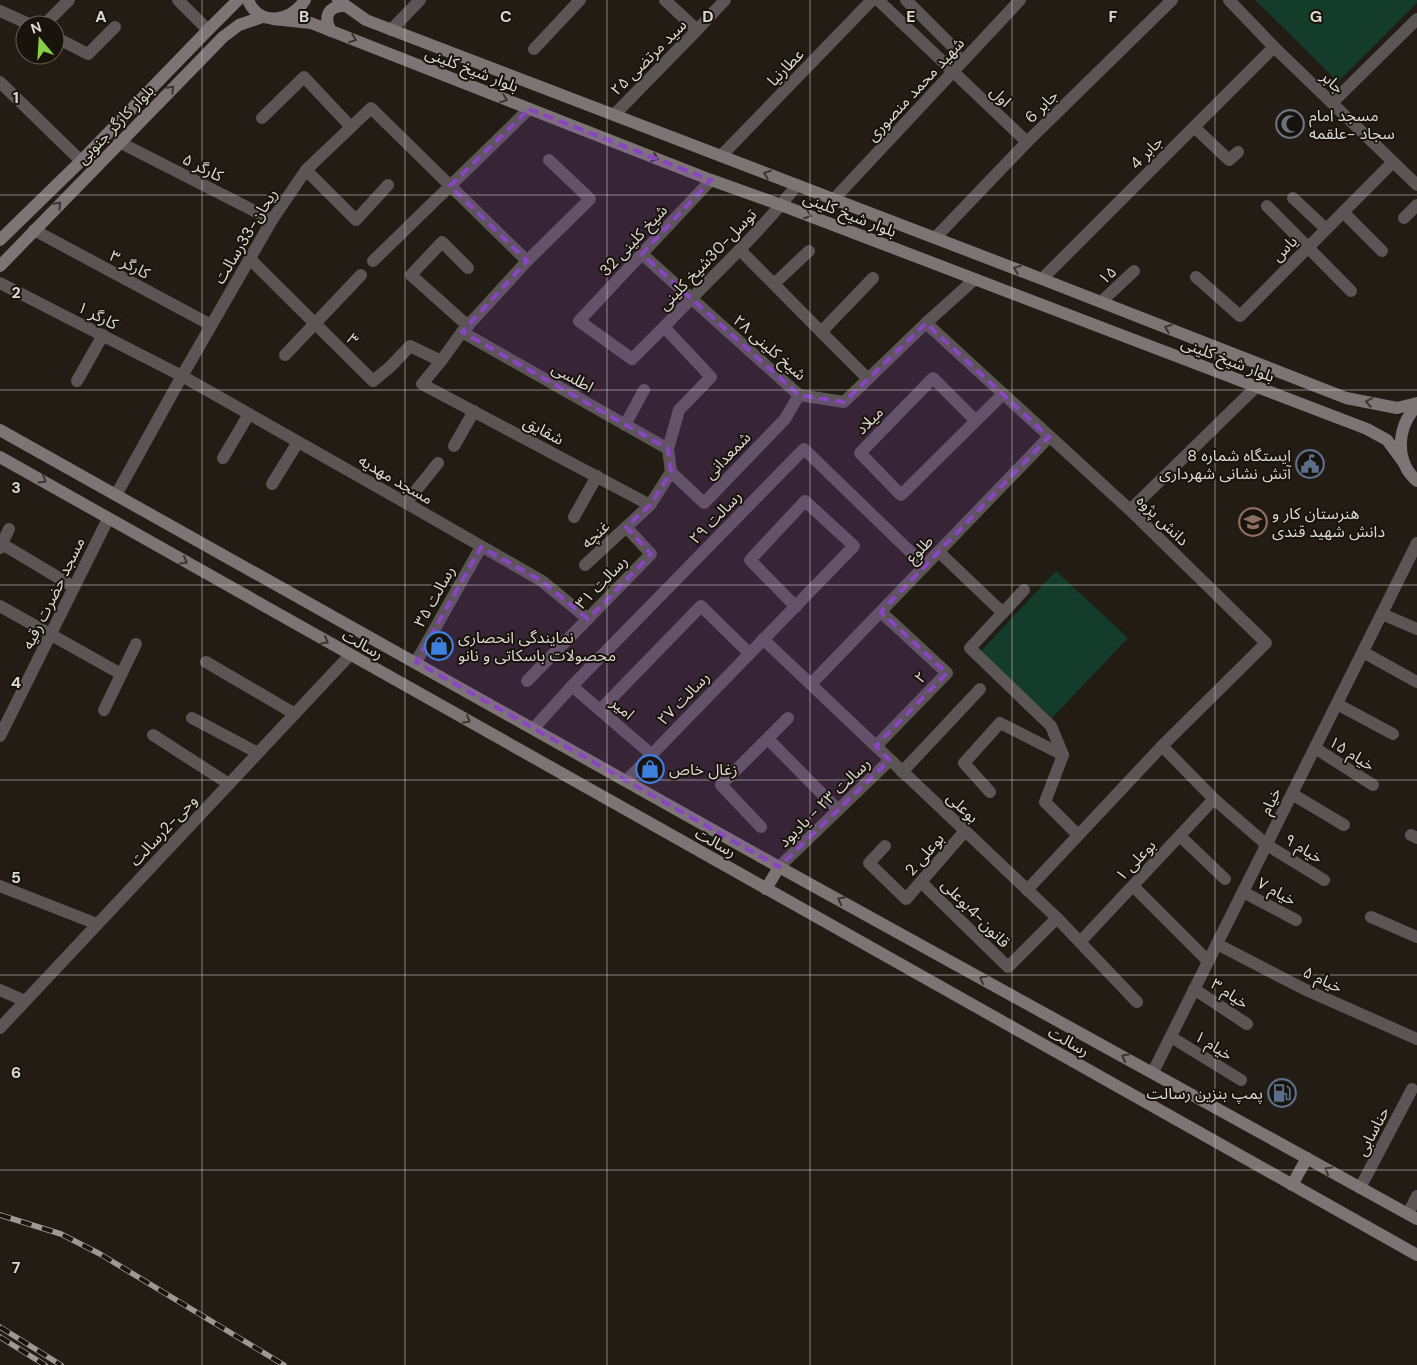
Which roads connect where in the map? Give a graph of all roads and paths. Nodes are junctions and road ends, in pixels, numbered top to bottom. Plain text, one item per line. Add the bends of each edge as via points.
1 (69, 0) edge
2 (178, 0) edge
3 (238, 0) edge
4 (248, 0) edge
5 (305, 0) edge
6 (420, 0) edge
7 (580, 0) edge
8 (665, 0) edge
9 (725, 0) edge
10 (872, 0) edge
11 (878, 0) edge
12 (906, 0) edge
13 (1020, 0) edge
14 (1172, 0) edge
15 (1229, 0) edge
16 (341, 3) edge
17 (0, 11) edge
18 (54, 15) edge
19 (15, 18) edge
20 (267, 18) junction
21 (1417, 19) edge
22 (115, 27) dead end
23 (208, 30) junction
24 (391, 30) junction
25 (697, 30) junction
26 (331, 31) junction
27 (65, 42) edge
28 (1274, 47) junction
29 (534, 49) dead end
30 (953, 72) junction
31 (0, 82) edge
32 (1332, 103) junction
33 (530, 109) junction
34 (614, 115) junction
35 (262, 118) dead end
36 (351, 127) junction
37 (1194, 127) junction
38 (118, 142) junction
39 (1027, 142) junction
40 (1238, 152) dead end
41 (721, 156) junction
42 (549, 160) dead end
43 (81, 161) junction
44 (1393, 162) junction
45 (306, 170) junction
46 (711, 180) junction
47 (797, 185) junction
48 (1417, 185) edge
49 (388, 186) dead end
50 (450, 186) junction
51 (1293, 198) dead end
52 (834, 199) junction
53 (781, 205) junction
54 (1417, 205) edge
55 (1267, 206) dead end
56 (1343, 212) junction
57 (1404, 218) dead end
58 (272, 220) junction
59 (34, 230) junction
60 (1326, 230) junction
61 (935, 238) junction
62 (0, 240) edge
63 (1308, 248) junction
64 (740, 250) junction
65 (1382, 250) dead end
66 (809, 251) dead end
67 (642, 254) junction
68 (250, 258) junction
69 (373, 261) dead end
70 (527, 261) junction
71 (0, 266) edge
72 (468, 268) dead end
73 (1134, 271) dead end
74 (361, 275) dead end
75 (1196, 277) dead end
76 (873, 278) dead end
77 (975, 279) junction
78 (1042, 279) junction
79 (0, 283) edge
80 (774, 284) junction
81 (1350, 291) dead end
82 (691, 299) junction
83 (1101, 302) junction
84 (926, 322) junction
85 (315, 324) junction
86 (211, 325) junction
87 (664, 327) junction
88 (465, 329) junction
89 (821, 332) junction
90 (102, 335) junction
91 (286, 355) dead end
92 (441, 361) junction
93 (1269, 368) junction
94 (182, 376) junction
95 (868, 379) junction
96 (76, 381) dead end
97 (1256, 387) junction
98 (644, 390) dead end
99 (1003, 394) junction
100 (799, 395) junction
101 (1417, 404) edge
102 (474, 411) junction
103 (249, 414) junction
104 (975, 420) junction
105 (625, 425) junction
106 (0, 430) edge
107 (1049, 437) junction
108 (298, 442) junction
109 (454, 446) dead end
110 (668, 449) junction
111 (0, 457) edge
112 (223, 458) dead end
113 (1404, 463) junction
114 (438, 464) dead end
115 (671, 472) junction
116 (597, 476) junction
117 (1417, 481) edge
118 (272, 484) dead end
119 (116, 495) junction
120 (406, 503) junction
121 (650, 505) junction
122 (1130, 510) junction
123 (574, 517) dead end
124 (108, 519) junction
125 (626, 527) junction
126 (10, 529) dead end
127 (1417, 543) edge
128 (1, 546) edge
129 (481, 547) junction
130 (939, 552) junction
131 (1412, 563) edge
132 (585, 565) dead end
133 (925, 566) junction
134 (74, 587) junction
135 (1024, 590) dead end
136 (0, 606) edge
137 (796, 607) junction
138 (881, 612) junction
139 (1003, 613) junction
140 (1382, 614) junction
141 (588, 619) junction
142 (1417, 629) edge
143 (51, 634) junction
144 (763, 639) junction
145 (136, 644) dead end
146 (1363, 652) junction
147 (749, 653) junction
148 (350, 655) junction
149 (206, 662) dead end
150 (416, 662) junction
151 (121, 674) junction
152 (528, 681) dead end
153 (1417, 682) edge
154 (811, 684) junction
155 (572, 686) junction
156 (980, 690) dead end
157 (1337, 704) junction
158 (104, 710) dead end
159 (600, 710) junction
160 (294, 714) junction
161 (192, 718) dead end
162 (788, 718) dead end
163 (534, 728) junction
164 (1393, 734) dead end
165 (153, 735) dead end
166 (0, 736) edge
167 (768, 739) junction
168 (876, 746) junction
169 (1162, 746) junction
170 (1315, 748) junction
171 (258, 754) junction
172 (651, 754) junction
173 (1063, 754) junction
174 (890, 760) junction
175 (902, 772) junction
176 (626, 780) junction
177 (229, 784) junction
178 (1373, 784) dead end
179 (990, 792) dead end
180 (1292, 794) junction
181 (1214, 799) junction
182 (838, 810) junction
183 (1344, 825) dead end
184 (761, 827) dead end
185 (965, 831) junction
186 (1078, 836) junction
187 (1180, 836) junction
188 (1267, 845) junction
189 (886, 846) dead end
190 (779, 867) junction
191 (1225, 878) dead end
192 (1324, 880) dead end
193 (921, 882) junction
194 (0, 886) edge
195 (1133, 886) junction
196 (766, 889) junction
197 (1027, 890) junction
198 (1243, 892) junction
199 (1057, 918) junction
200 (1371, 918) dead end
201 (1296, 920) dead end
202 (97, 924) junction
203 (1417, 937) edge
204 (1080, 942) junction
205 (1217, 944) junction
206 (1208, 961) junction
207 (0, 990) edge
208 (1194, 990) junction
209 (25, 1001) junction
210 (1137, 1002) dead end
211 (1247, 1024) dead end
212 (0, 1028) edge
213 (1171, 1037) junction
214 (1417, 1039) edge
215 (1153, 1072) junction
216 (1241, 1080) dead end
217 (1412, 1089) dead end
218 (1307, 1158) junction
219 (1292, 1185) junction
220 (1360, 1188) junction
221 (1417, 1196) edge
222 (1412, 1217) edge
223 (1417, 1255) edge

1 - 18 street
2 - 23 street
3 - 23 main road, بلوار کارگر جنوبی
4 - 20 main road via 254,11
5 - 20 main road, بلوار کارگر جنوبی via 284,17
6 - 24 street
7 - 29 street
8 - 25 street
9 - 25 street, ۲۵ سید مرتضی
10 - 41 street, عطارنیا
11 - 30 street, اول
12 - 30 street via 956,50
13 - 30 street, شهید محمد منصوری
14 - 39 street, جابر 6
15 - 28 street, جابر
16 - 24 main road, بلوار شیخ کلینی via 366,20
16 - 26 main road via 330,10 327,17
17 - 19 street
20 - 26 main road, بلوار شیخ کلینی via 311,23
38 -> 20 main road, بلوار کارگر جنوبی via 223,37 239,25
21 - 32 street
22 - 27 street via 88,54
23 - 43 main road, بلوار کارگر جنوبی
24 - 34 main road, بلوار شیخ کلینی
25 - 34 street, ۲۵ سید مرتضی
26 -> 33 main road, بلوار شیخ کلینی
28 - 32 street, جابر
28 - 37 street, جابر 4
30 - 39 street, اول
30 - 52 street, شهید محمد منصوری
31 - 43 street
32 - 44 street, جابر
33 -> 46 main road, بلوار شیخ کلینی
33 - 50 street
34 - 41 main road, بلوار شیخ کلینی
35 - 36 street via 304,77
36 - 45 street, ریحان-33رسالت
36 - 50 street, ریحان-33رسالت via 371,108
37 - 40 street via 1229,160
37 - 78 street, جابر 4
38 - 58 street, کارگر ۵
59 -> 38 main road, بلوار کارگر جنوبی
39 - 61 street, جابر 6
47 -> 41 main road, بلوار شیخ کلینی
42 - 70 street via 590,199
43 - 62 main road, بلوار کارگر جنوبی
44 - 48 street, جابر
44 - 56 street, یاس
45 - 49 street via 356,220
45 - 58 street, ریحان-33رسالت
46 - 53 main road, بلوار شیخ کلینی
46 - 67 street, شیخ کلینی 32
47 - 52 main road, بلوار شیخ کلینی
47 - 53 street, توسل-30شیخ کلینی
50 - 69 street
50 - 70 street
51 - 60 street
52 - 61 main road, بلوار شیخ کلینی
53 - 64 street, توسل-30شیخ کلینی
53 -> 77 main road, بلوار شیخ کلینی
54 - 57 street
55 - 63 street
56 - 60 street, یاس
56 - 65 street
58 - 68 street, ریحان-33رسالت
59 - 71 main road, بلوار کارگر جنوبی
59 - 86 street, کارگر ۳
60 - 63 street, یاس
78 -> 61 main road, بلوار شیخ کلینی
63 - 75 street, یاس via 1240,316
63 - 81 street
64 - 80 street
64 - 82 street, توسل-30شیخ کلینی
66 - 80 street
67 - 82 street, شیخ کلینی ۲۸
67 - 87 street, شیخ کلینی 32 via 579,321 632,359
68 - 85 street, ۳
68 - 86 street, ریحان-33رسالت
70 - 88 street
72 - 88 street, اطلسی via 442,242 411,275
73 - 83 street, ۱۵
74 - 85 street
76 - 89 street
77 - 84 street, شیخ کلینی ۲۸
77 - 97 main road, بلوار شیخ کلینی
78 - 83 main road, بلوار شیخ کلینی
79 - 90 street, کارگر ۱
80 - 89 street
82 - 87 street, توسل-30شیخ کلینی
82 - 100 street, شیخ کلینی ۲۸
93 -> 83 main road, بلوار شیخ کلینی
84 - 95 street, شیخ کلینی ۲۸
84 - 99 street, دانش پژوه
85 - 91 street
85 - 92 street, ۳ via 373,381 410,346
86 - 94 street, ریحان-33رسالت
87 - 110 street, توسل-30شیخ کلینی via 711,377 679,410
88 - 92 street
88 - 105 street, اطلسی
89 - 95 street
90 - 94 street, کارگر ۱
90 - 96 street
92 - 102 street, شقایق via 422,384
93 - 97 main road
101 -> 93 main road, بلوار شیخ کلینی via 1396,408 1346,398
94 - 103 street, مسجد مهدیه
94 - 119 street, ریحان-33رسالت
95 - 100 street, شیخ کلینی ۲۸ via 844,402
97 - 113 main road, بلوار شیخ کلینی via 1367,429 1387,440
97 - 122 street
98 - 105 street
99 - 104 street, میلاد
99 - 107 street, دانش پژوه
100 - 115 street, شمعدانی via 785,419 704,503
101 - 113 main road via 1402,429 1400,446
102 - 109 street
102 - 116 street, شقایق
103 - 108 street, مسجد مهدیه
103 - 112 street
104 - 104 street, میلاد via 901,495 860,453 934,378
105 - 110 street, اطلسی
106 - 119 main road, رسالت
107 - 122 street, دانش پژوه
107 - 130 street, طلوع
108 - 118 street
108 - 120 street, مسجد مهدیه
110 - 115 street, توسل-30شیخ کلینی
111 -> 124 main road, رسالت
113 - 117 main road, بلوار شیخ کلینی
114 - 120 street
115 - 121 street
116 - 121 street, شقایق
116 - 123 street
119 - 150 main road, رسالت
120 - 129 street, مسجد مهدیه
121 - 125 street
122 - 169 street, دانش پژوه via 1266,643
124 - 134 street, مسجد حضرت رقیه
124 -> 148 main road, رسالت
125 - 132 street, غنچه
125 - 141 street, رسالت ۳۱ via 651,554
126 - 128 street
127 - 131 street, خیام
128 - 134 street
129 - 141 street, مسجد مهدیه via 542,581
129 - 150 street, رسالت ۳۵
130 - 133 street, طلوع
130 - 139 street
131 - 140 street, خیام
133 - 138 street, طلوع
133 - 155 street, رسالت ۲۹ via 804,449
134 - 143 street, مسجد حضرت رقیه
135 - 139 street
136 - 143 street
137 - 137 street, رسالت ۲۷ via 854,546 805,501 750,560
137 - 144 street, رسالت ۲۷
138 - 154 street, طلوع
138 - 168 street, ۲ via 946,672
139 - 173 street via 970,648 1051,726
140 - 142 street
140 - 146 street, خیام
141 - 152 street, رسالت ۳۱
143 - 151 street
143 - 166 street, مسجد حضرت رقیه
144 - 147 street, رسالت ۲۷
144 - 154 street, بوعلی
145 - 151 street
146 - 153 street
146 - 157 street, خیام
147 - 159 street via 701,606
147 - 172 street, رسالت ۲۷
148 - 160 street, وحی-2رسالت
148 -> 196 main road, رسالت
149 - 160 street
150 - 163 main road, رسالت
151 - 158 street
154 - 168 street, بوعلی
155 - 159 street, امیر
155 - 163 street, رسالت ۲۹
156 - 175 street
157 - 164 street
157 - 170 street, خیام
159 - 172 street, امیر
160 - 171 street, وحی-2رسالت
161 - 171 street
162 - 167 street
163 - 176 main road, رسالت
165 - 177 street
167 - 182 street
167 - 184 street via 721,785
168 - 174 street, بوعلی
169 - 181 street, خیام ۹
169 - 186 street
170 - 178 street, خیام ۱۵
170 - 180 street, خیام
171 - 177 street, وحی-2رسالت
172 - 176 street, رسالت ۲۷
173 - 179 street via 1000,723 964,764
173 - 186 street via 1044,802
174 - 175 street, بوعلی
174 - 182 street, رسالت ۲۳ - یادبود
175 - 185 street, بوعلی
176 - 190 main road, رسالت
177 - 202 street, وحی-2رسالت
180 - 183 street
180 - 188 street, خیام
181 - 187 street, ۱ بوعلی
181 - 188 street, خیام ۹
182 - 190 street, رسالت ۲۳ - یادبود
185 - 193 street, بوعلی 2
185 - 197 street, بوعلی
186 - 197 street
187 - 191 street
187 - 195 street, ۱ بوعلی
188 - 192 street, خیام ۹
188 - 198 street, خیام
189 - 193 street, بوعلی 2 via 869,863 906,899
190 - 196 main road
215 -> 190 main road, رسالت
193 - 199 street, قانون-4بوعلی via 1008,967
194 - 202 street
195 - 204 street, ۱ بوعلی
195 - 206 street
196 - 219 main road, رسالت
197 - 199 street, بوعلی
198 - 201 street, خیام ۷
198 - 205 street, خیام
199 - 204 street, بوعلی
200 - 203 street
202 - 209 street, وحی-2رسالت
204 - 210 street, بوعلی
205 - 206 street, خیام
205 - 214 street, خیام ۵ via 1304,989
206 - 208 street, خیام
207 - 209 street
208 - 211 street, خیام ۳
208 - 213 street, خیام
209 - 212 street, وحی-2رسالت
213 - 215 street, خیام
213 - 216 street, خیام ۱
215 - 218 main road, رسالت
217 - 220 street, حناسابی
218 - 219 main road
220 -> 218 main road, رسالت
219 - 223 main road, رسالت
220 - 222 main road, رسالت
221 - 222 street

